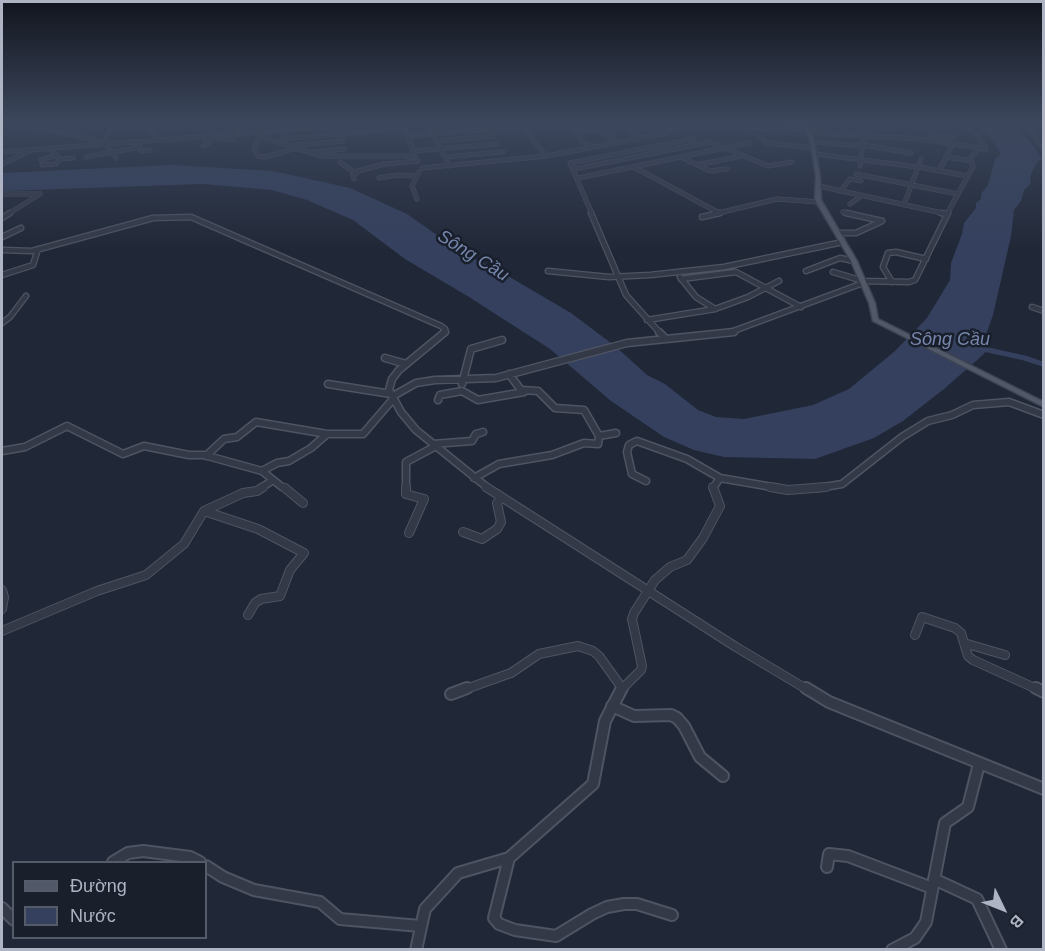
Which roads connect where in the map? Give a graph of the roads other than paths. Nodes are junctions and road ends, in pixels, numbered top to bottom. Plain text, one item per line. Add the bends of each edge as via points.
1 (346, 166) edge
2 (376, 166) edge
3 (444, 166) edge
4 (572, 166) edge
5 (588, 166) edge
6 (638, 166) edge
7 (700, 166) edge
8 (816, 166) edge
9 (907, 166) edge
10 (941, 166) edge
11 (973, 166) edge
12 (635, 167) junction
13 (422, 168) joint
14 (919, 168) junction
15 (574, 169) junction
16 (727, 169) dead end
17 (939, 171) junction
18 (354, 172) junction
19 (856, 174) dead end
20 (416, 176) junction
21 (967, 177) junction
22 (379, 178) dead end
23 (578, 178) junction
24 (354, 179) dead end
25 (861, 181) dead end
26 (911, 185) junction
27 (819, 186) junction
28 (840, 191) junction
29 (2, 194) edge
30 (958, 194) junction
31 (861, 196) junction
32 (417, 199) dead end
33 (819, 202) junction
34 (850, 204) dead end
35 (904, 205) junction
36 (843, 212) dead end
37 (719, 213) junction
38 (947, 214) junction
39 (3, 215) edge
40 (702, 217) dead end
41 (21, 228) dead end
42 (838, 233) junction
43 (2, 237) edge
44 (843, 242) junction
45 (38, 249) junction
46 (2, 250) edge
47 (926, 258) junction
48 (854, 261) junction
49 (548, 271) dead end
50 (806, 271) dead end
51 (676, 272) junction
52 (832, 272) dead end
53 (2, 275) edge
54 (620, 277) junction
55 (681, 279) junction
56 (779, 281) dead end
57 (863, 282) junction
58 (892, 282) junction
59 (766, 288) junction
60 (26, 296) dead end
61 (801, 307) junction
62 (1032, 307) dead end
63 (715, 309) junction
64 (1044, 311) edge
65 (647, 320) junction
66 (2, 323) edge
67 (666, 339) junction
68 (502, 340) dead end
69 (385, 358) dead end
70 (406, 364) junction
71 (509, 374) junction
72 (462, 380) junction
73 (328, 384) dead end
74 (462, 391) junction
75 (524, 392) junction
76 (392, 396) junction
77 (438, 400) dead end
78 (1044, 405) edge
79 (1044, 415) edge
80 (483, 432) dead end
81 (616, 433) dead end
82 (327, 434) junction
83 (599, 436) junction
84 (434, 445) junction
85 (2, 451) edge
86 (206, 456) junction
87 (262, 471) junction
88 (474, 478) junction
89 (720, 478) junction
90 (273, 480) junction
91 (646, 481) dead end
92 (501, 498) junction
93 (303, 503) dead end
94 (204, 511) junction
95 (463, 532) dead end
96 (409, 533) dead end
97 (2, 590) edge
98 (648, 591) junction
99 (2, 609) edge
100 (248, 615) dead end
101 (2, 631) edge
102 (915, 635) dead end
103 (964, 644) junction
104 (1005, 654) dead end
105 (622, 688) junction
106 (1044, 692) edge
107 (451, 694) dead end
108 (612, 706) junction
109 (979, 764) junction
110 (723, 776) dead end
111 (1044, 789) edge
112 (509, 858) junction
113 (115, 861) edge
114 (198, 861) edge
115 (207, 867) edge
116 (827, 867) dead end
117 (933, 884) junction
118 (672, 915) dead end
119 (420, 926) junction
120 (416, 950) edge
121 (892, 950) edge
122 (1002, 950) edge

1 - 18 street
2 - 18 street
3 - 13 street
4 - 15 street
5 - 15 street
6 - 12 street
7 - 16 street via 711,171
8 - 27 main road
9 - 14 street
10 - 17 street
11 - 21 street
12 - 23 street
12 - 37 street
13 - 20 street
14 - 17 street
14 - 26 street
15 - 23 street
17 - 21 street
18 - 24 street
19 - 26 street
20 - 22 street
20 - 32 street via 412,186
21 - 30 street
23 - 54 street
25 - 28 street via 850,179
26 - 30 street
26 - 35 street
27 - 28 street
27 - 33 main road
28 - 31 street
29 - 39 street via 40,194
30 - 38 street
31 - 34 street
31 - 35 street
33 - 37 street via 777,199
33 - 42 main road
35 - 38 street
36 - 42 street via 882,221 856,233
37 - 40 street
38 - 47 street
41 - 43 street
42 - 44 main road
44 - 48 main road
44 - 51 street via 732,265
45 - 46 street
45 - 53 street via 33,265
45 - 70 street via 153,218 191,218 445,329
47 - 58 street via 915,280
47 - 58 street via 888,253 884,267
48 - 50 street via 840,258
48 - 57 main road
49 - 54 street
51 - 54 street
51 - 55 street
52 - 57 street
54 - 65 street via 626,295
55 - 59 street via 736,272
55 - 63 street via 696,297
56 - 59 street
57 - 58 street
57 - 61 street
57 - 78 main road via 874,318
59 - 61 street
59 - 63 street
60 - 66 street
61 - 67 street via 731,333
62 - 64 street
63 - 65 street
65 - 67 street
67 - 71 street via 617,345
68 - 72 street via 471,349
69 - 70 street
70 - 76 street via 392,379
71 - 72 street via 488,380
71 - 75 street
72 - 74 street
72 - 76 street via 416,383
73 - 76 street
74 - 75 street via 477,400
74 - 77 street via 440,395
75 - 83 street via 540,392 558,409 585,410
76 - 82 street via 363,434
76 - 84 street via 401,412
79 - 89 street via 1009,402 973,405 928,421 836,486 788,490
80 - 84 street via 471,441
81 - 83 street
82 - 86 street via 256,422 237,437 224,439
82 - 87 street via 311,448
83 - 88 street via 598,444 584,443 552,455 499,464
84 - 88 street
84 - 96 street via 406,462 406,494 424,499
85 - 86 street via 25,447 68,426 123,454 144,446
86 - 87 street
87 - 90 street
88 - 92 street
89 - 91 street via 687,459 637,441 627,452 632,474
89 - 98 street via 713,486 720,506 703,538 687,560 667,569
90 - 93 street
90 - 94 street via 257,491 243,493
92 - 95 street via 497,503 501,519 497,529 482,539
92 - 98 street
94 - 100 street via 258,529 304,553 290,570 280,596 261,599
94 - 101 street via 184,544 152,572
97 - 99 street
98 - 105 street via 632,619 641,670
98 - 109 street via 838,707
102 - 103 street via 924,617 956,628
103 - 104 street
103 - 106 street via 973,660
105 - 107 street via 599,656 578,646 539,654 511,673
105 - 108 street
108 - 110 street via 634,716 677,718 700,757
108 - 112 street via 600,734 593,784
109 - 111 street
109 - 117 street via 968,807 945,823
112 - 118 street via 494,918 515,930 556,936 592,914 624,904
112 - 119 street via 463,869 430,903
113 - 114 street via 143,851
115 - 119 street via 254,890 320,902 340,919
116 - 117 street via 829,854 848,856
117 - 121 street via 921,932
117 - 122 street via 977,899
119 - 120 street

